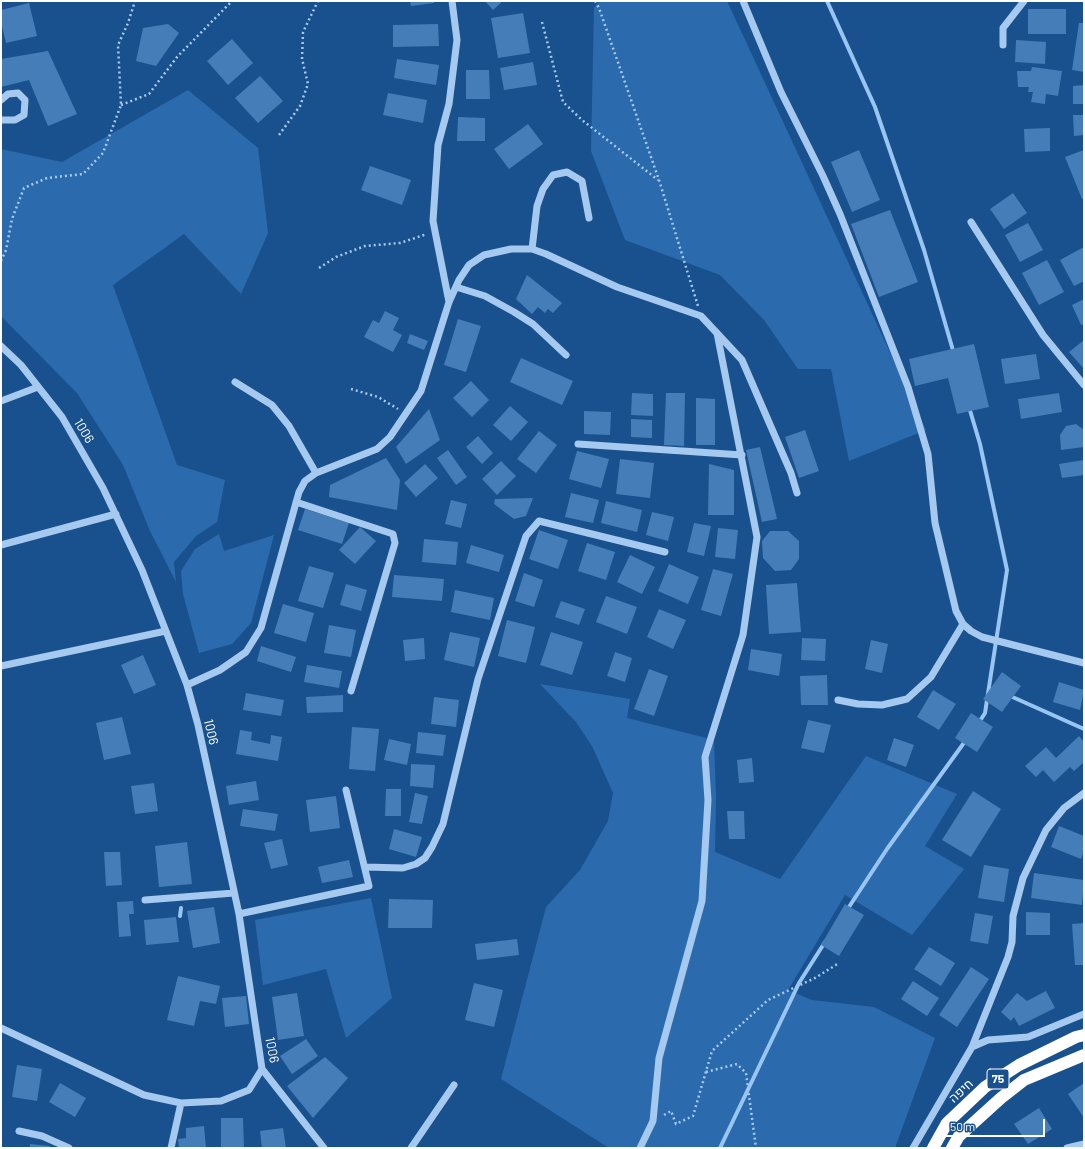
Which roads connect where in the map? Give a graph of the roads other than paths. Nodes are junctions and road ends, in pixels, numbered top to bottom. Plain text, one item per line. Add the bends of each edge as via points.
1 (452, 1) edge
2 (743, 1) edge
3 (1024, 1) edge
4 (1003, 45) dead end
5 (1, 100) edge
6 (1, 120) edge
7 (589, 218) dead end
8 (971, 222) dead end
9 (532, 249) junction
10 (456, 287) junction
11 (449, 302) junction
12 (717, 330) junction
13 (1, 346) edge
14 (566, 355) dead end
15 (235, 382) dead end
16 (1084, 385) edge
17 (38, 387) junction
18 (1, 401) edge
19 (578, 444) dead end
20 (742, 455) junction
21 (316, 473) junction
22 (797, 493) dead end
23 (296, 502) junction
24 (116, 514) junction
25 (1, 544) edge
26 (665, 552) dead end
27 (963, 624) junction
28 (166, 631) junction
29 (1084, 663) edge
30 (1, 666) edge
31 (187, 685) junction
32 (351, 691) dead end
33 (838, 700) dead end
34 (346, 790) dead end
35 (1084, 793) edge
36 (364, 868) junction
37 (234, 894) junction
38 (145, 900) dead end
39 (239, 914) junction
40 (1084, 1014) edge
41 (1, 1028) edge
42 (1084, 1035) edge
43 (972, 1046) junction
44 (1084, 1055) edge
45 (262, 1069) junction
46 (454, 1085) dead end
47 (181, 1104) junction
48 (18, 1131) dead end
49 (1084, 1144) edge
50 (69, 1148) edge
51 (171, 1148) edge
52 (324, 1148) edge
53 (411, 1148) edge
54 (640, 1148) edge
55 (913, 1148) edge
56 (933, 1148) edge
57 (952, 1148) edge
58 (1067, 1148) edge

1 - 11 street via 457,40 449,104 438,145 433,221
2 - 27 street via 782,92 840,214 908,387 928,454 935,523 956,611
3 - 4 street via 1003,28
5 - 6 street via 8,94 18,93 25,100 24,115 15,120
7 - 9 street via 582,181 566,172 553,175 543,189 537,206
8 - 16 street via 1043,335
9 - 10 street via 484,255 469,265
9 - 12 street via 617,287 701,316
10 - 11 street
10 - 14 street via 484,296 514,312 533,324
11 - 21 street via 421,391 390,437 377,449
12 - 20 street
12 - 22 street via 742,360 788,466
13 - 17 street, 1006 via 21,365
15 - 21 street via 272,405 289,426
17 - 18 street
17 - 24 street, 1006 via 62,417 104,488
19 - 20 street
20 - 54 street via 757,537 743,635 705,757 708,800 702,901 659,1058 653,1121
21 - 23 street via 305,481
23 - 31 street via 261,628 246,652 220,670
23 - 32 street via 393,534 395,543
24 - 25 street
24 - 28 street, 1006
26 - 36 street via 539,521 526,536 478,679 443,824 432,847 425,858 416,864 403,868
27 - 29 street via 971,632 982,637
27 - 33 street via 931,677 907,699 882,705
28 - 30 street
28 - 31 street, 1006
31 - 37 street, 1006 via 198,724
34 - 36 street
35 - 43 street via 1064,808 1038,846 1024,878 1013,916 1012,942 1008,957
36 - 39 street via 369,886
37 - 38 street
37 - 39 street, 1006
39 - 45 street, 1006
40 - 43 street via 1028,1037 988,1040
41 - 47 street via 144,1095
42 - 56 highway, חיפה / 75 via 1019,1065 985,1088 947,1123
43 - 55 street
44 - 57 highway via 1024,1080 959,1136
45 - 47 street via 249,1090 221,1101
45 - 52 street, 1006
46 - 53 street
47 - 51 street
48 - 50 street via 42,1136
49 - 58 street

